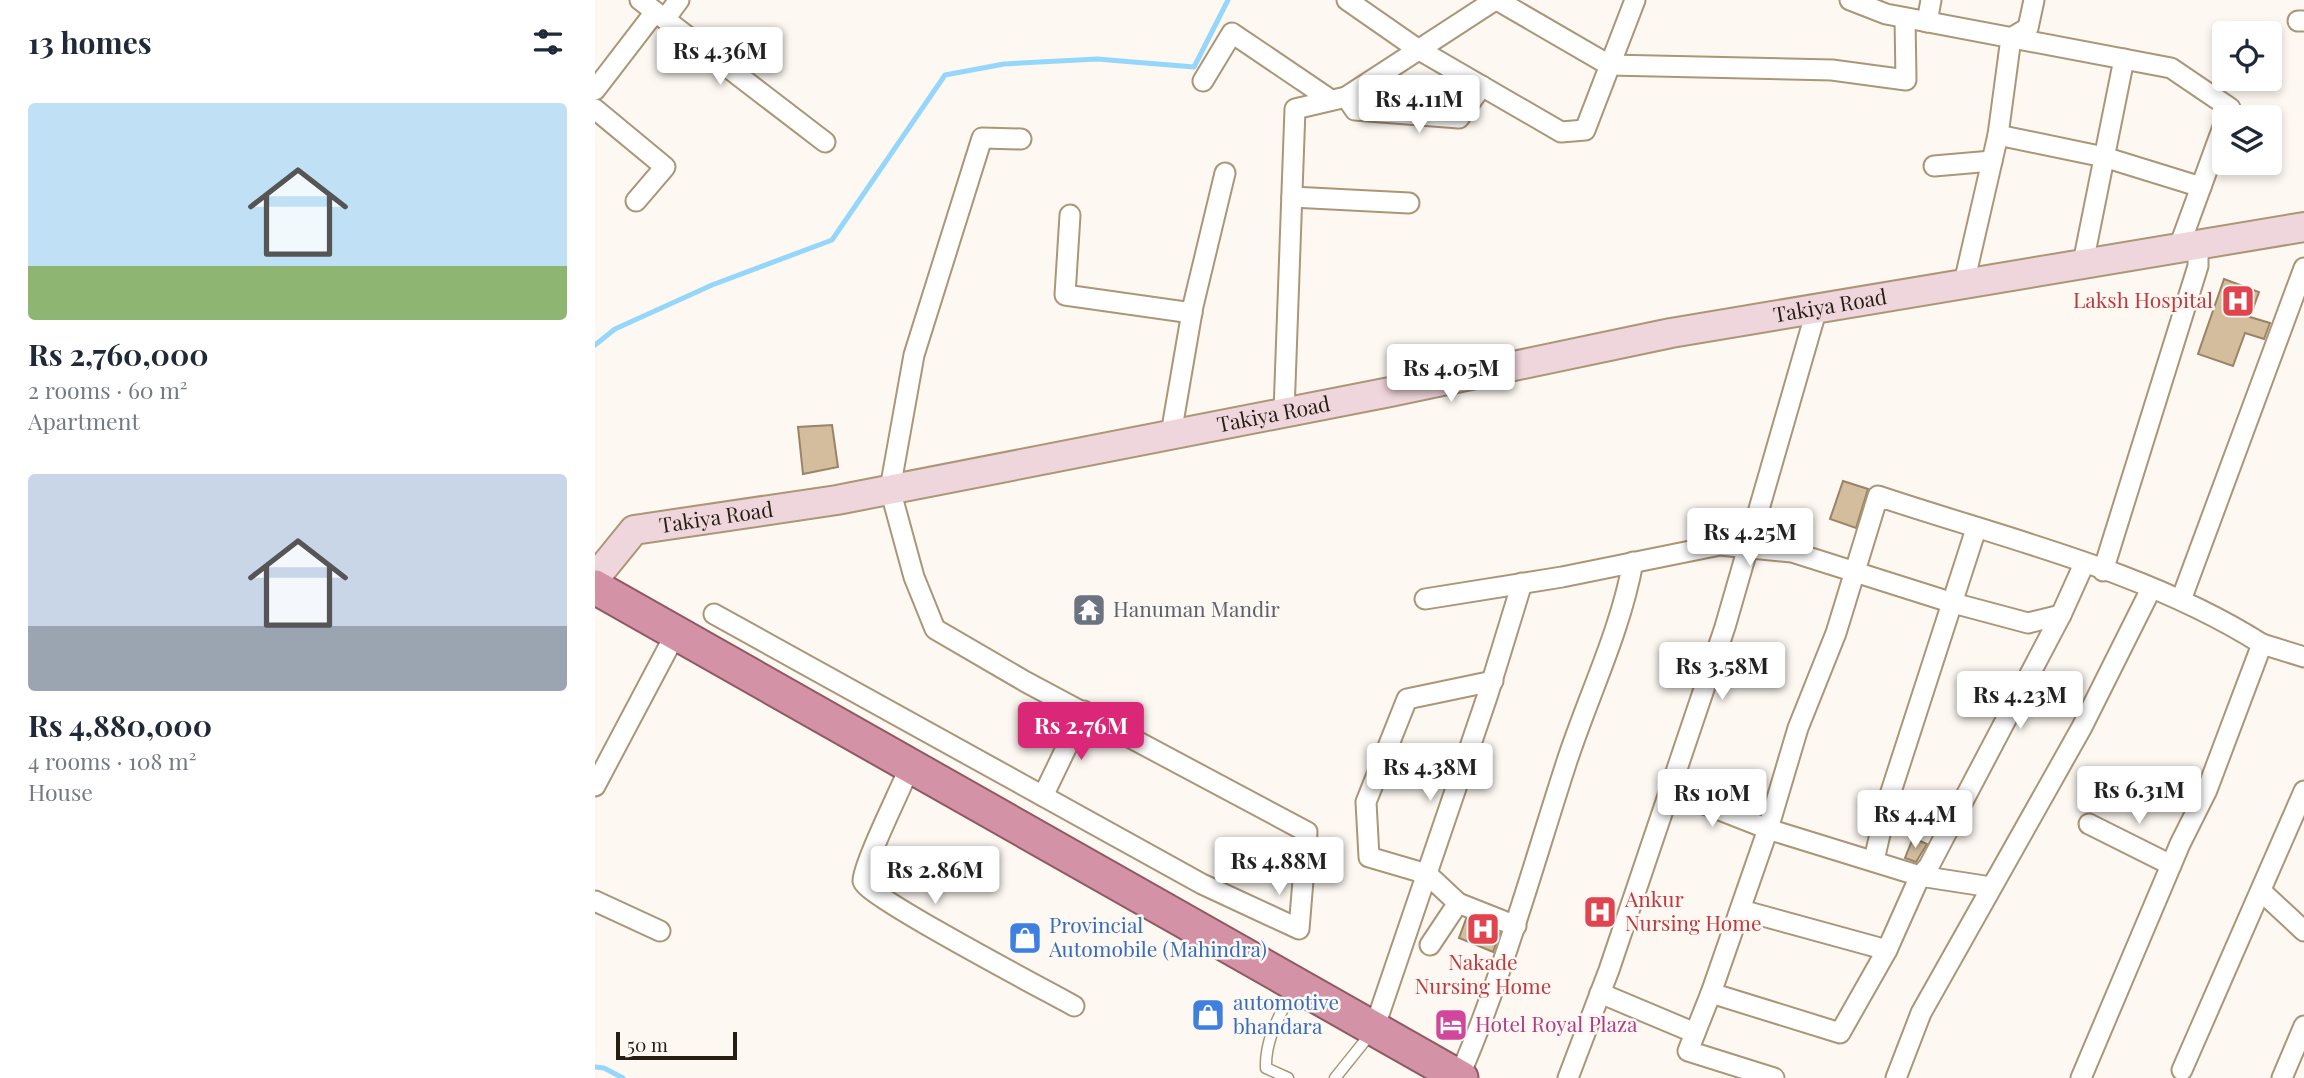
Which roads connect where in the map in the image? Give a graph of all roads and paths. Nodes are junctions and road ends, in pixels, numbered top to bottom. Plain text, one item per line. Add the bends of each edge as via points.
1 (679, 0) edge
2 (1347, 0) edge
3 (1495, 0) edge
4 (1635, 0) edge
5 (1850, 0) edge
6 (1931, 0) edge
7 (2034, 0) edge
8 (653, 10) edge
9 (1905, 18) junction
10 (1927, 22) junction
11 (2011, 38) junction
12 (1416, 48) junction
13 (2124, 59) junction
14 (1609, 65) junction
15 (1203, 81) dead end
16 (1482, 86) junction
17 (595, 89) edge
18 (1339, 99) junction
19 (2226, 105) edge
20 (595, 109) edge
21 (1998, 135) junction
22 (1021, 139) dead end
23 (825, 142) dead end
24 (2104, 157) junction
25 (2212, 157) edge
26 (1992, 161) junction
27 (1934, 166) dead end
28 (1225, 173) dead end
29 (2201, 187) junction
30 (1292, 197) junction
31 (636, 201) dead end
32 (1409, 203) dead end
33 (1070, 215) dead end
34 (2304, 227) edge
35 (2189, 246) junction
36 (2083, 263) junction
37 (2304, 268) edge
38 (1964, 283) junction
39 (1817, 308) junction
40 (1192, 313) junction
41 (1284, 412) junction
42 (1171, 434) junction
43 (890, 489) junction
44 (1976, 529) junction
45 (1748, 548) junction
46 (1633, 562) junction
47 (2084, 564) junction
48 (1855, 571) junction
49 (2103, 571) junction
50 (595, 579) edge
51 (1522, 583) junction
52 (595, 587) edge
53 (2151, 589) junction
54 (1425, 599) dead end
55 (2181, 600) junction
56 (1953, 603) junction
57 (714, 614) dead end
58 (2060, 615) junction
59 (676, 633) junction
60 (2262, 644) junction
61 (2303, 653) edge
62 (1493, 681) junction
63 (1084, 711) junction
64 (910, 766) junction
65 (595, 786) edge
66 (1671, 791) junction
67 (2304, 791) edge
68 (1043, 796) junction
69 (2089, 824) dead end
70 (1768, 829) junction
71 (1874, 860) junction
72 (2171, 865) junction
73 (1427, 874) junction
74 (1920, 876) junction
75 (1991, 887) junction
76 (2262, 891) junction
77 (595, 901) edge
78 (1458, 903) junction
79 (1741, 910) junction
80 (1516, 926) junction
81 (660, 931) dead end
82 (2304, 931) edge
83 (1430, 945) dead end
84 (1887, 950) junction
85 (1296, 985) junction
86 (1600, 993) junction
87 (1711, 993) junction
88 (1074, 1006) dead end
89 (2304, 1026) edge
90 (1374, 1030) junction
91 (1695, 1033) junction
92 (2182, 1070) dead end
93 (1744, 1074) edge
94 (1288, 1078) edge
95 (1335, 1078) edge
96 (1460, 1078) edge
97 (1568, 1078) edge
98 (1774, 1078) edge
99 (1896, 1078) edge
100 (2081, 1078) edge
101 (2281, 1078) edge

1 - 8 street
2 - 12 street
3 - 12 street
3 - 14 street
4 - 14 street
5 - 9 street
6 - 10 street
7 - 11 street via 2028,28
8 - 17 street
8 - 23 street
9 - 10 street
9 - 14 street via 1906,80 1832,70
10 - 11 street
11 - 13 street
11 - 21 street
12 - 16 street
12 - 18 street
13 - 19 street via 2171,68
13 - 24 street
14 - 16 street via 1585,130 1561,132
15 - 18 street via 1232,33
16 - 18 street via 1459,118 1355,110
18 - 30 street via 1295,109
20 - 31 street via 665,167
21 - 24 street
21 - 26 street
22 - 43 street via 982,138 914,355
24 - 29 street
24 - 36 street
25 - 29 street
26 - 27 street
26 - 38 street
28 - 40 street
29 - 35 street
30 - 32 street
30 - 41 street
33 - 40 street via 1065,295
34 - 35 main road, Takiya Road
35 - 36 main road, Takiya Road
35 - 49 street via 2198,266
36 - 38 main road, Takiya Road
37 - 55 street
38 - 39 main road, Takiya Road
39 - 41 main road, Takiya Road
39 - 45 street
40 - 42 street
41 - 42 main road, Takiya Road
42 - 43 main road, Takiya Road
43 - 50 main road, Takiya Road via 634,530
43 - 63 street via 914,577 935,629
44 - 47 street
44 - 48 street via 1878,496
44 - 56 street
45 - 46 street via 1720,545
45 - 48 street via 1792,552
45 - 66 street
46 - 51 street
46 - 80 street via 1625,608 1567,761
47 - 49 street
47 - 58 street
48 - 56 street
48 - 70 street via 1798,728
49 - 53 street
51 - 54 street
51 - 62 street
52 - 59 highway
53 - 55 street
53 - 75 street via 2082,727
55 - 60 street via 2218,616
56 - 58 street via 2028,623
56 - 71 street via 1887,804
57 - 68 street
58 - 74 street
59 - 64 highway
59 - 65 street
60 - 61 street
60 - 72 street via 2207,790
62 - 73 street
62 - 73 street via 1407,699 1366,802 1370,857
63 - 68 street
63 - 68 street via 1307,832 1299,929 1202,884
64 - 85 highway
64 - 88 street via 868,863 863,881 866,888
66 - 70 street
66 - 86 street
67 - 76 street
69 - 72 street
70 - 71 street
70 - 79 street
71 - 74 street
72 - 100 street
73 - 78 street
73 - 90 street
74 - 75 street
74 - 84 street
75 - 99 street via 1921,1013
76 - 82 street
76 - 92 street
77 - 81 street
78 - 80 street
78 - 83 street
79 - 84 street
79 - 87 street
80 - 96 street
84 - 87 street via 1840,1033
85 - 90 highway
85 - 94 lane via 1268,1038 1266,1056 1266,1068
86 - 91 street
86 - 97 street
87 - 91 street
89 - 101 street
90 - 95 lane
90 - 96 highway
91 - 93 street via 1688,1051
93 - 98 street

